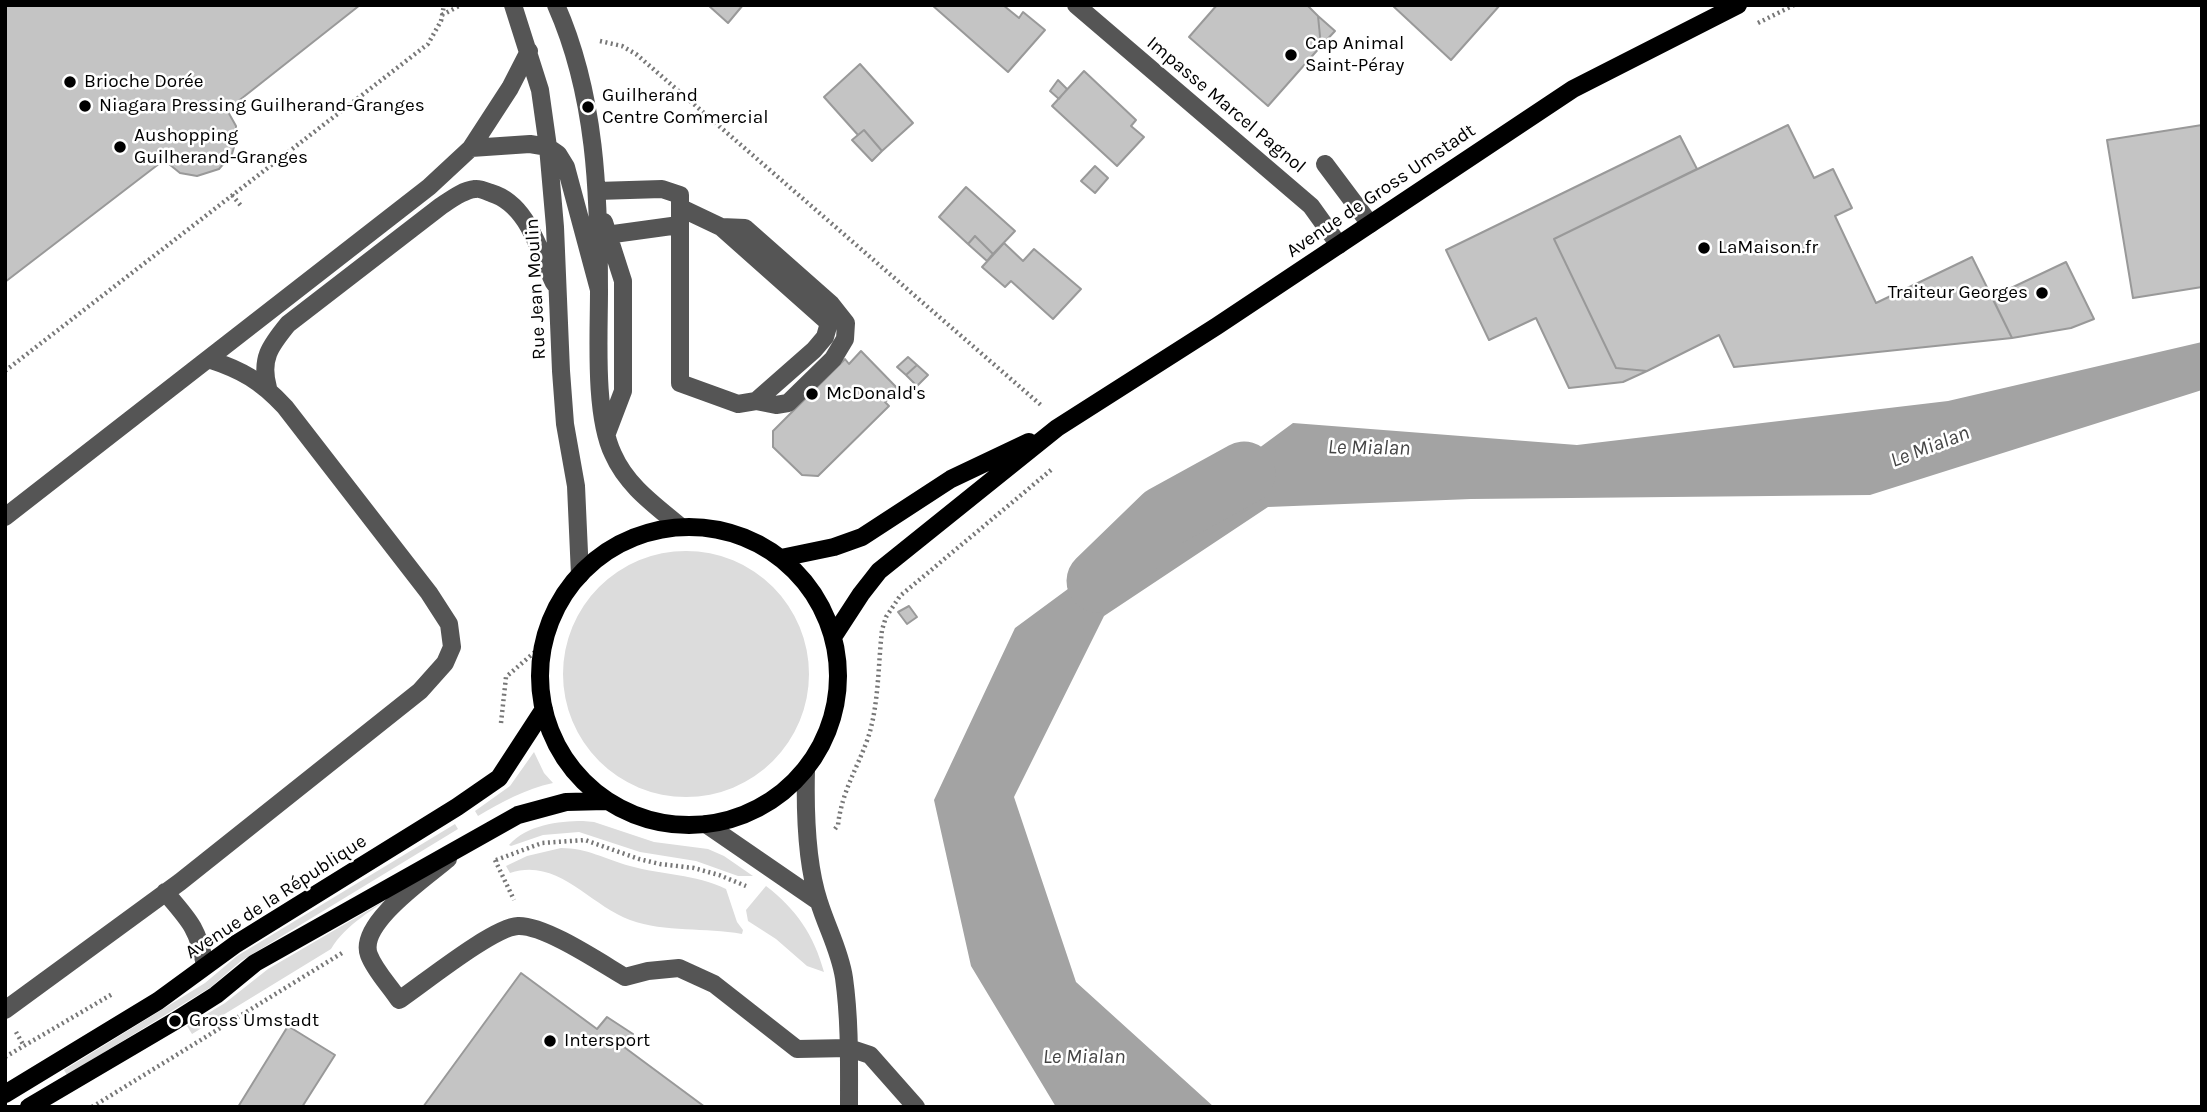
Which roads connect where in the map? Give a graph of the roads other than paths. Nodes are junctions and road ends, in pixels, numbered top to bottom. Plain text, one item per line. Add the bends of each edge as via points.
1 (513, 5) edge
2 (556, 5) edge
3 (1076, 5) edge
4 (1738, 5) edge
5 (529, 51) junction
6 (548, 147) junction
7 (471, 148) junction
8 (1325, 164) dead end
9 (598, 198) junction
10 (680, 209) junction
11 (1370, 224) junction
12 (603, 235) junction
13 (1339, 245) junction
14 (599, 290) junction
15 (558, 291) junction
16 (208, 359) junction
17 (268, 388) junction
18 (1053, 420) junction
19 (607, 433) junction
20 (5, 517) edge
21 (681, 527) junction
22 (781, 558) junction
23 (580, 575) junction
24 (834, 637) junction
25 (544, 709) junction
26 (806, 769) junction
27 (606, 801) junction
28 (706, 824) junction
29 (460, 849) junction
30 (165, 892) junction
31 (818, 901) junction
32 (205, 965) junction
33 (5, 1010) edge
34 (849, 1048) junction
35 (5, 1094) edge
36 (29, 1107) edge
37 (849, 1107) edge
38 (916, 1107) edge

1 - 5 street, Rue Jean Moulin
2 - 9 street via 588,107
3 - 13 street, Impasse Marcel Pagnol via 1311,206
4 - 11 main road, Avenue de Gross Umstadt via 1573,89
5 - 6 street, Rue Jean Moulin
5 - 7 street
6 - 7 street
6 - 14 street via 566,167
6 - 15 street, Rue Jean Moulin
7 - 16 street via 429,187
8 - 11 street
9 - 10 street via 662,189
9 - 12 street
10 - 10 street via 680,383 738,404 756,401 814,350 829,323 721,227
10 - 12 street
11 - 13 main road, Avenue de Gross Umstadt
12 - 14 street
12 - 19 street via 623,281 623,391
13 - 18 main road, Avenue de Gross Umstadt
14 - 19 street via 600,390
15 - 17 street via 523,216 499,195 475,188 441,206 288,324 264,362
15 - 23 street, Rue Jean Moulin
16 - 17 street via 238,369
16 - 20 street
17 - 30 street via 429,593 449,624 452,647 445,663 419,691
18 - 22 main road, Avenue de Gross Umstadt via 862,537
18 - 24 main road, Avenue de Gross Umstadt via 879,571
19 - 21 street via 622,471 639,492
21 - 22 main road via 734,533
21 - 23 main road via 649,532 618,544
22 - 24 main road via 814,593
23 - 25 main road via 557,607 544,644 540,676
24 - 26 main road via 838,665 832,720
25 - 27 main road via 566,761
25 - 32 main road, Avenue de la République via 499,778
26 - 28 main road via 761,807 735,819
26 - 31 street via 804,812
27 - 28 main road via 654,821
27 - 29 main road via 566,802 518,815
28 - 31 street
29 - 34 street via 388,911 368,937 368,954 399,1000 495,934 518,926 554,936 625,977 679,968 714,984 797,1049
29 - 36 main road via 255,963 175,1021
30 - 32 street via 191,922
30 - 33 street
31 - 34 street via 840,958
32 - 35 main road, Avenue de la République via 158,1001
34 - 37 street
34 - 38 street via 870,1055

